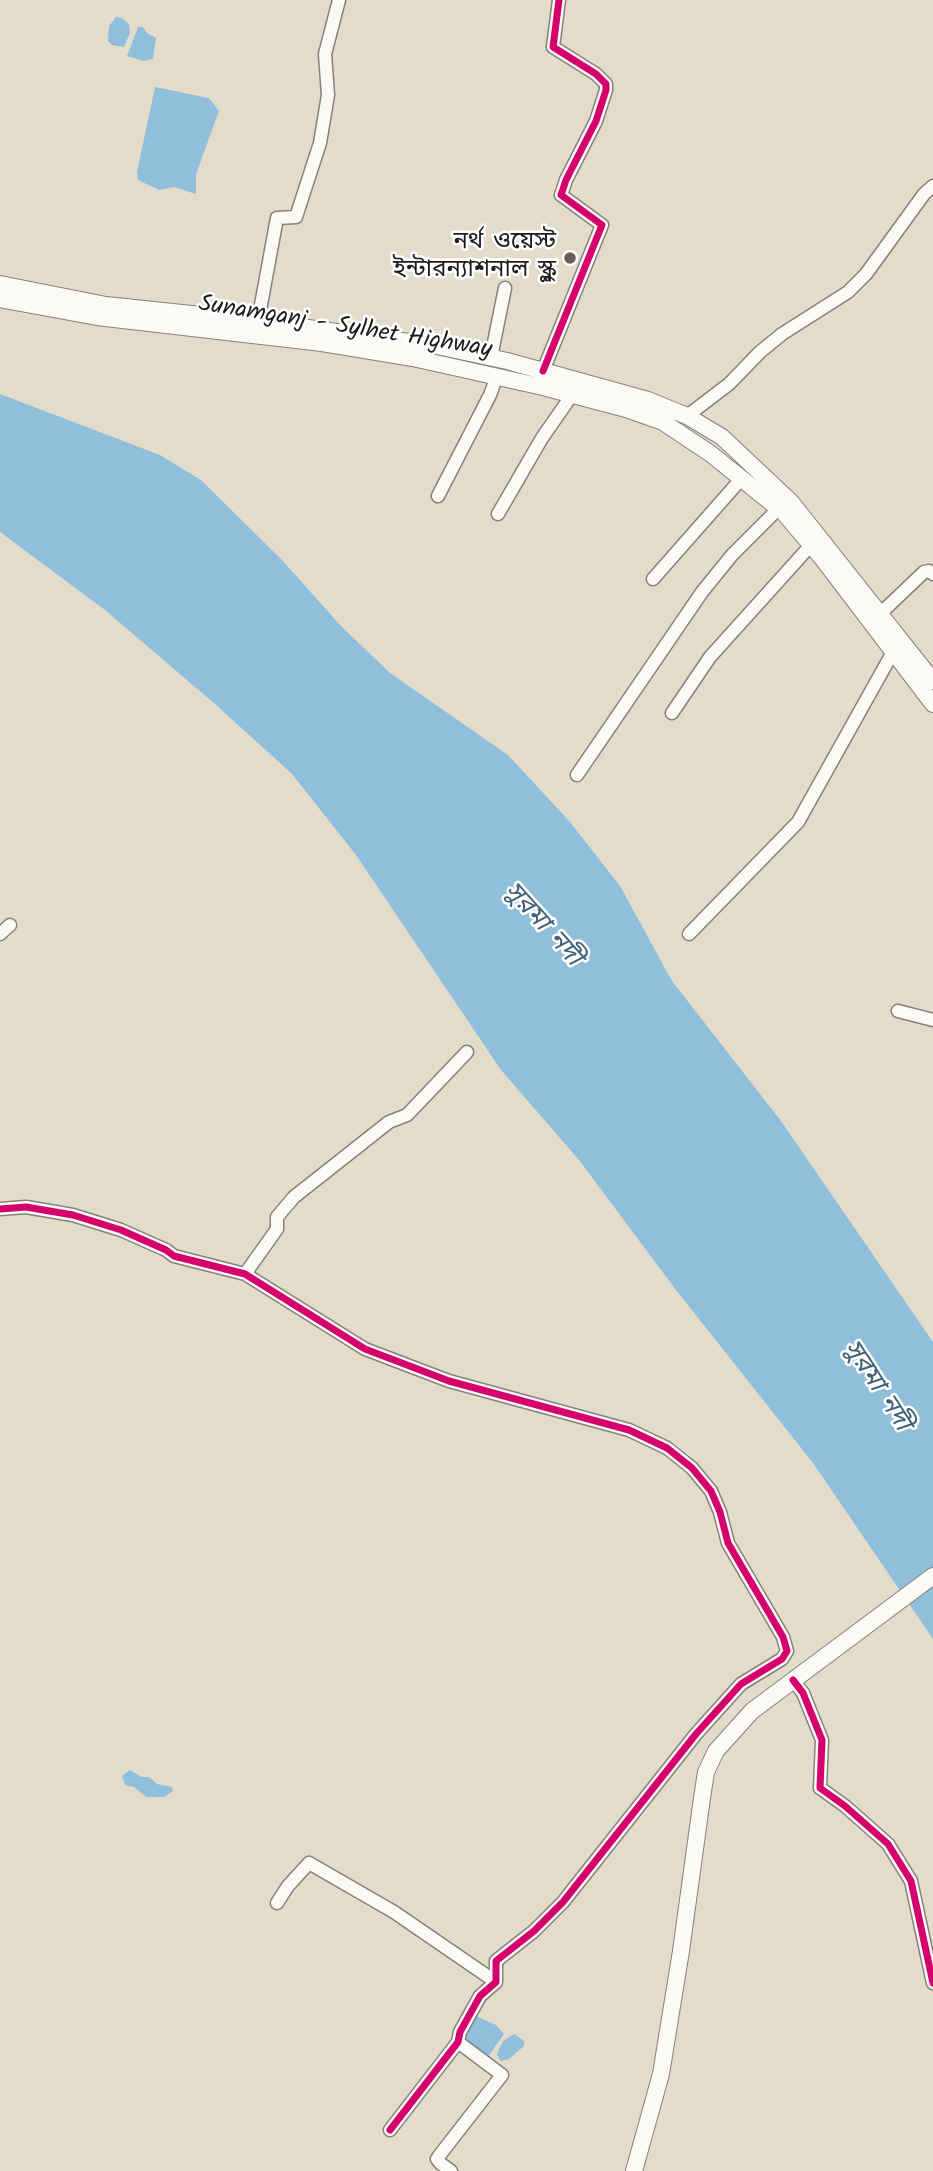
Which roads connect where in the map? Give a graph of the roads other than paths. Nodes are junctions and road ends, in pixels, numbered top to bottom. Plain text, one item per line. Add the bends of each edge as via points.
1 (339, 0) edge
2 (559, 0) edge
3 (933, 186) edge
4 (0, 284) edge
5 (505, 288) dead end
6 (0, 299) edge
7 (258, 321) junction
8 (491, 357) junction
9 (543, 371) junction
10 (497, 376) junction
11 (572, 395) junction
12 (687, 416) junction
13 (742, 478) junction
14 (438, 496) dead end
15 (779, 508) junction
16 (498, 514) dead end
17 (811, 545) junction
18 (933, 574) edge
19 (653, 579) dead end
20 (881, 613) junction
21 (893, 652) junction
22 (933, 681) edge
23 (933, 704) edge
24 (672, 713) dead end
25 (577, 775) dead end
26 (689, 934) dead end
27 (898, 1011) dead end
28 (933, 1020) edge
29 (467, 1052) dead end
30 (0, 1209) edge
31 (245, 1275) junction
32 (933, 1576) edge
33 (793, 1680) junction
34 (277, 1903) dead end
35 (496, 1982) junction
36 (933, 1983) edge
37 (458, 2042) junction
38 (390, 2130) dead end
39 (451, 2171) edge
40 (634, 2171) edge

1 - 7 street via 325,54 328,95 320,143 296,217 277,218
2 - 9 street via 553,47 606,84 596,121 561,195 602,225
3 - 12 street via 848,292 782,334
4 - 7 main road, Sunamganj - Sylhet Highway via 106,305
5 - 8 street
6 - 10 main road, Sunamganj - Sylhet Highway via 97,317 322,343
7 - 8 main road, Sunamganj - Sylhet Highway
8 - 9 main road, Sunamganj - Sylhet Highway
9 - 12 main road, Sunamganj - Sylhet Highway via 648,400
10 - 11 main road, Sunamganj - Sylhet Highway
10 - 14 street
11 - 13 main road, Sunamganj - Sylhet Highway via 663,422
11 - 16 street
12 - 20 main road, Sunamganj - Sylhet Highway via 722,437 791,502
13 - 15 main road, Sunamganj - Sylhet Highway
13 - 19 street
15 - 17 main road, Sunamganj - Sylhet Highway
15 - 25 street via 702,592
17 - 21 main road, Sunamganj - Sylhet Highway
17 - 24 street via 710,657
18 - 20 street via 924,572
20 - 22 main road, Sunamganj - Sylhet Highway
21 - 23 main road, Sunamganj - Sylhet Highway
21 - 26 street via 798,822
27 - 28 street
29 - 31 street via 407,1115 388,1122 294,1197 277,1217 277,1228
30 - 31 street via 26,1207 73,1215 121,1230 174,1256
31 - 35 street via 365,1349 449,1381 629,1430 667,1448 711,1491 728,1543 783,1637 787,1651 782,1659 740,1684 563,1902 496,1961
32 - 33 main road
33 - 36 street via 803,1692 822,1740 820,1788 888,1844 911,1881
33 - 40 main road via 733,1730 706,1772 661,2074
34 - 35 street via 309,1863 394,1912
35 - 37 street via 480,1996
37 - 38 street
37 - 39 street via 502,2075 439,2156 437,2160

